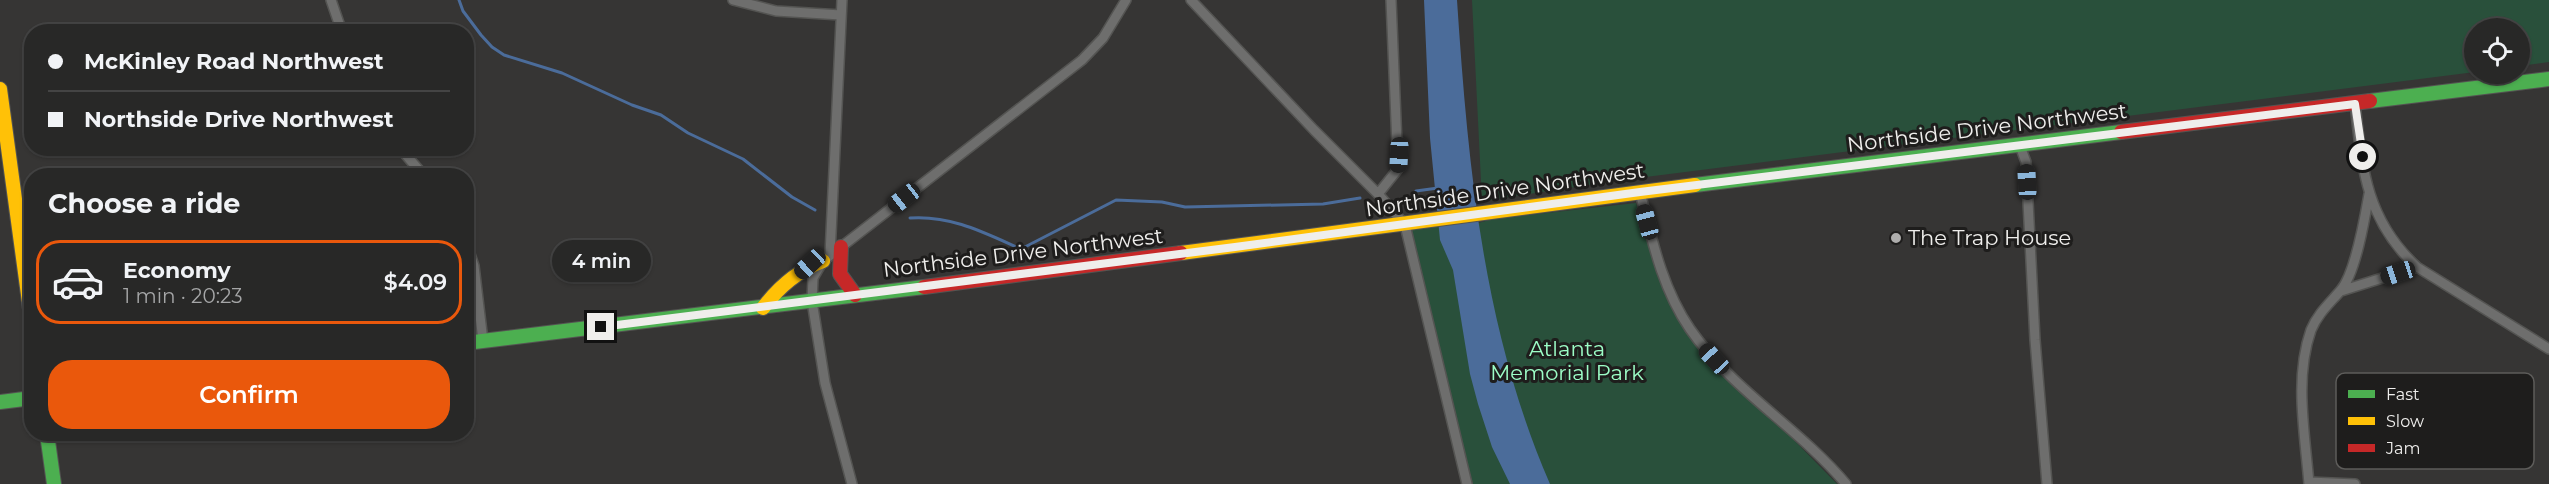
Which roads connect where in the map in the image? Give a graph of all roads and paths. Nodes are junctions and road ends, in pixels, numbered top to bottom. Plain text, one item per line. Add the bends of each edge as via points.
1 (331, 0) edge
2 (733, 0) edge
3 (842, 0) edge
4 (1126, 0) edge
5 (1191, 0) edge
6 (1391, 0) edge
7 (841, 15) junction
8 (339, 24) edge
9 (2549, 79) edge
10 (0, 89) edge
11 (2355, 104) junction
12 (2020, 146) junction
13 (407, 156) edge
14 (417, 168) edge
15 (2369, 191) junction
16 (1640, 192) junction
17 (1378, 194) junction
18 (1405, 225) junction
19 (831, 255) junction
20 (24, 265) edge
21 (474, 266) edge
22 (2417, 267) junction
23 (2341, 291) junction
24 (855, 295) junction
25 (812, 302) junction
26 (764, 308) junction
27 (483, 341) junction
28 (474, 342) edge
29 (2549, 349) edge
30 (24, 399) edge
31 (0, 402) edge
32 (48, 441) edge
33 (2309, 483) edge
34 (54, 484) edge
35 (852, 484) edge
36 (1467, 484) edge
37 (1846, 484) edge
38 (2048, 484) edge
39 (2355, 484) edge

1 - 8 street
2 - 7 street via 776,11
3 - 7 street
4 - 19 street via 1103,38 1082,60
5 - 17 street
6 - 17 street via 1398,169
7 - 19 street
9 - 11 main road, Northside Drive Northwest
10 - 20 main road
11 - 12 main road, Northside Drive Northwest
11 - 15 street
12 - 16 main road, Northside Drive Northwest
12 - 38 street via 2026,162
13 - 14 street
15 - 22 street via 2386,233
15 - 23 street via 2351,269
16 - 18 main road, Northside Drive Northwest
16 - 37 street via 1660,269 1690,328 1723,369
17 - 18 street
18 - 24 main road, Northside Drive Northwest
18 - 36 street
19 - 24 main road via 842,280
19 - 25 street via 813,278
19 - 26 main road via 810,264 771,297
21 - 27 street
22 - 23 street
22 - 29 street
23 - 33 street via 2318,315 2307,346 2302,408
24 - 25 main road, Northside Drive Northwest
25 - 26 main road, Northside Drive Northwest
25 - 35 street via 825,382
26 - 27 main road, Northside Drive Northwest
27 - 28 main road, Northside Drive Northwest
30 - 31 main road
32 - 34 main road
33 - 39 street

